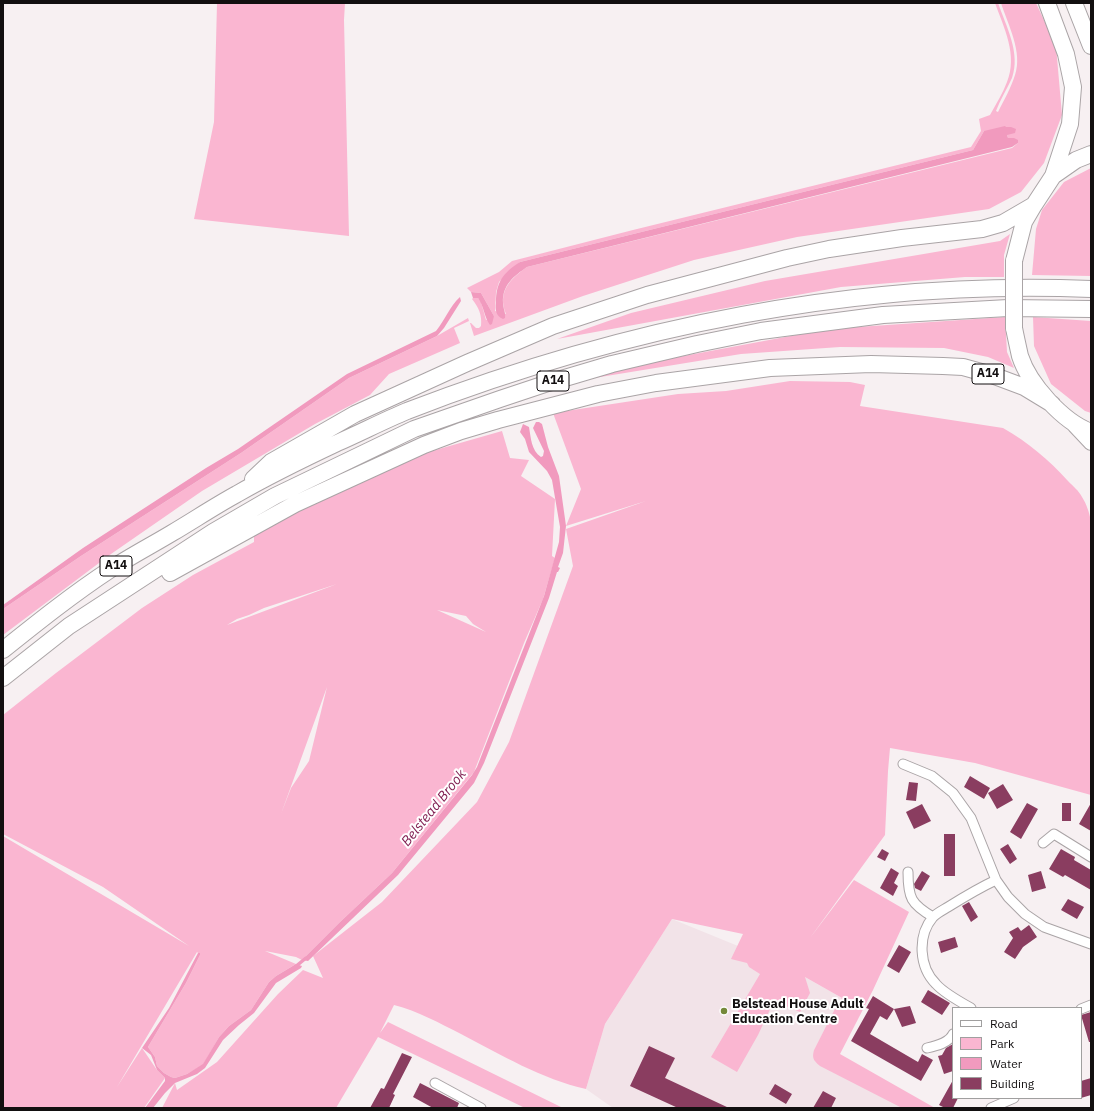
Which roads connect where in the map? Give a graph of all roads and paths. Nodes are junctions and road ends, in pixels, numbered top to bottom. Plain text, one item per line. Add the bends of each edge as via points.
1 (1048, 3) edge
2 (1074, 3) edge
3 (1091, 46) edge
4 (1091, 154) edge
5 (1053, 176) junction
6 (1034, 205) junction
7 (1091, 289) edge
8 (1091, 309) edge
9 (1052, 404) junction
10 (1068, 419) junction
11 (1091, 432) edge
12 (1091, 443) edge
13 (237, 494) junction
14 (69, 626) junction
15 (3, 650) edge
16 (3, 678) edge
17 (903, 764) dead end
18 (1042, 843) dead end
19 (1091, 857) edge
20 (908, 872) dead end
21 (996, 880) junction
22 (933, 917) junction
23 (1091, 944) edge
24 (966, 1007) edge
25 (952, 1036) edge
26 (927, 1048) dead end
27 (435, 1083) dead end
28 (1012, 1099) edge
29 (481, 1108) edge
30 (990, 1108) edge

1 - 5 highway via 1066,54 1073,87 1070,124
2 - 3 highway
4 - 5 highway via 1076,160
5 - 6 highway
6 - 9 highway, bridge via 1024,222 1014,261 1014,328 1020,357
6 - 13 highway, A14 via 1003,223 982,229 902,238 787,258 647,295 553,326 355,414 271,462
7 - 13 highway, A14 via 1006,288 839,299 694,324 522,371 405,412
8 - 14 highway, A14 via 1008,308 883,315 761,331 612,364 548,383 414,430 275,496 213,532
9 - 10 highway
9 - 14 highway, A14 via 1024,387 963,367 871,364 770,368 656,383 598,394 468,429 424,445 295,504 180,566 104,615
10 - 11 highway
10 - 12 main road
13 - 15 highway, A14 via 111,569
14 - 16 highway, A14
17 - 21 street via 932,776 953,793 971,818
18 - 19 street via 1054,834
20 - 22 street via 911,898 919,908
21 - 22 street via 975,889
21 - 23 street via 1025,914 1044,926
22 - 24 street via 924,931 922,957 936,984
25 - 26 street via 941,1044
27 - 29 street
28 - 30 street

